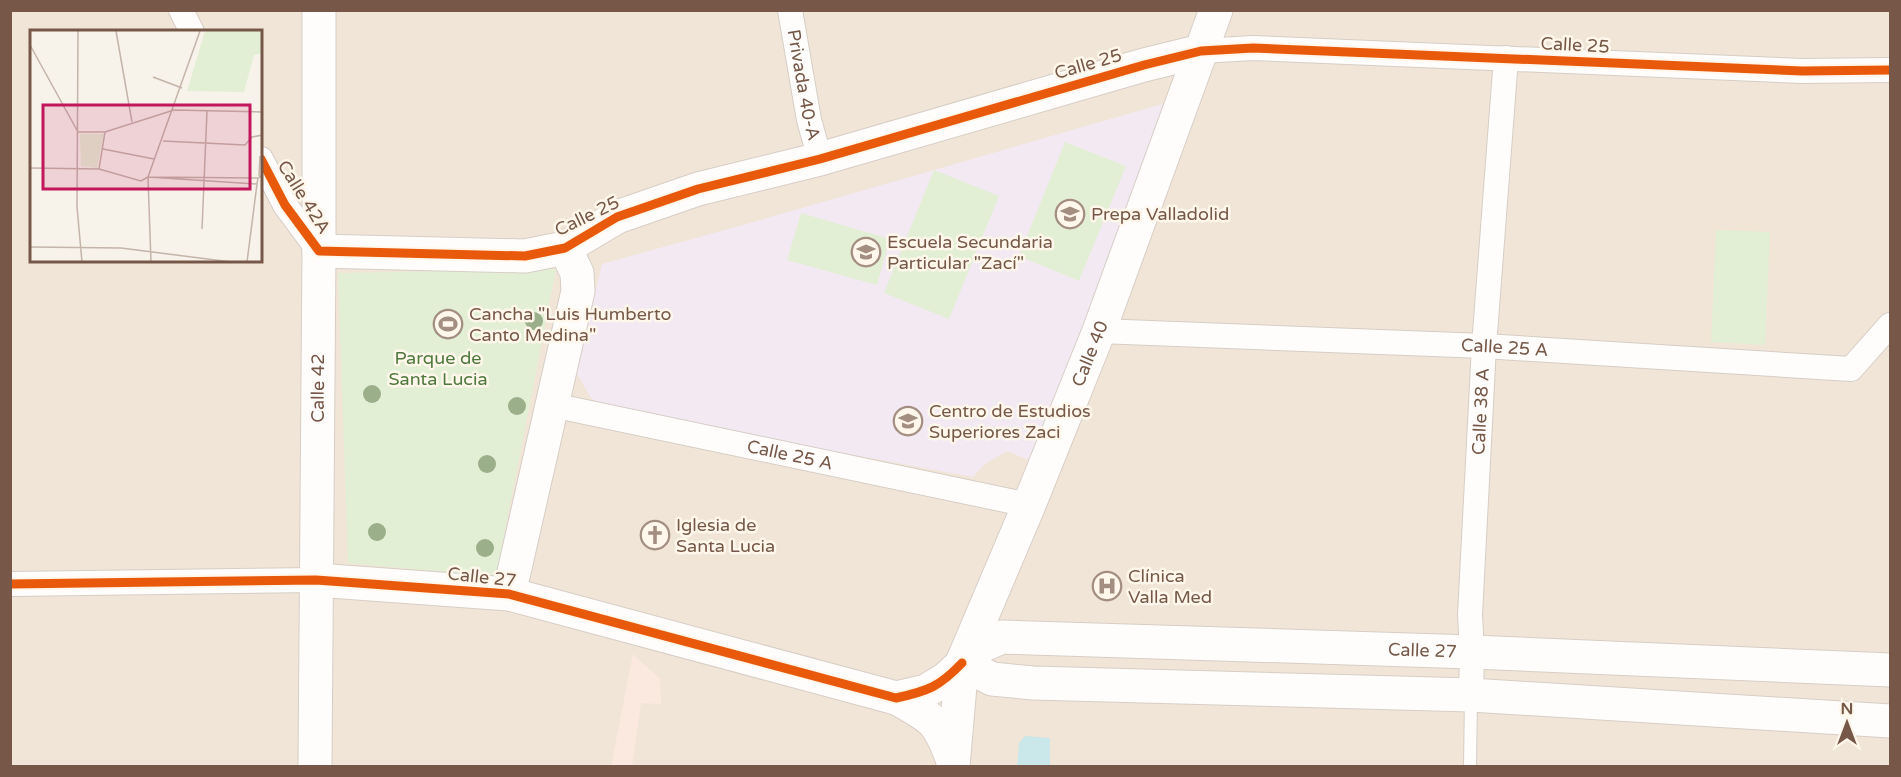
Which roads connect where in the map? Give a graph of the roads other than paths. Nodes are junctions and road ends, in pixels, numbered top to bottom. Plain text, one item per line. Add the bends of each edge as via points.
1 (181, 10) edge
2 (319, 10) edge
3 (790, 10) edge
4 (1216, 10) edge
5 (191, 30) edge
6 (1201, 51) junction
7 (1506, 58) junction
8 (1890, 70) edge
9 (820, 159) junction
10 (262, 161) edge
11 (565, 248) junction
12 (319, 251) junction
13 (1890, 325) edge
14 (1099, 331) junction
15 (1484, 346) junction
16 (552, 405) junction
17 (1029, 505) junction
18 (316, 580) junction
19 (10, 584) edge
20 (509, 594) junction
21 (1472, 652) junction
22 (962, 663) junction
23 (1890, 670) edge
24 (1471, 695) junction
25 (896, 698) junction
26 (1890, 721) edge
27 (953, 764) edge
28 (315, 766) edge
29 (1470, 766) edge

1 - 5 street
2 - 12 main road, Calle 42
3 - 9 street, Privada 40-A via 809,120
4 - 6 main road, Calle 40
6 - 7 street, Calle 25 via 1253,48
6 - 9 main road, Calle 25
6 - 14 main road, Calle 40
7 - 8 street, Calle 25 via 1802,71
7 - 15 street, Calle 38 A
9 - 11 main road, Calle 25 via 698,189 617,217
10 - 12 street, Calle 42A via 285,205
11 - 12 main road, Calle 25 via 525,256
11 - 16 main road via 577,273 578,291
12 - 18 main road, Calle 42
13 - 15 street, Calle 25 A via 1851,369
14 - 15 street, Calle 25 A
14 - 17 main road, Calle 40
15 - 21 street, Calle 38 A via 1470,615
16 - 17 street, Calle 25 A
16 - 20 main road
17 - 22 main road, Calle 40
18 - 19 street, Calle 27
18 - 20 main road, Calle 27
18 - 28 main road, Calle 42
20 - 25 main road, Calle 27
21 - 22 main road, Calle 27 via 1002,638 981,646
21 - 23 main road, Calle 27
21 - 24 street, Calle 38 A
22 - 24 main road via 992,680 1033,683
22 - 25 main road, Calle 27 via 926,691
22 - 27 main road, Calle 40
24 - 26 main road
24 - 29 lane
25 - 27 main road, Calle 27 via 929,716 942,732

